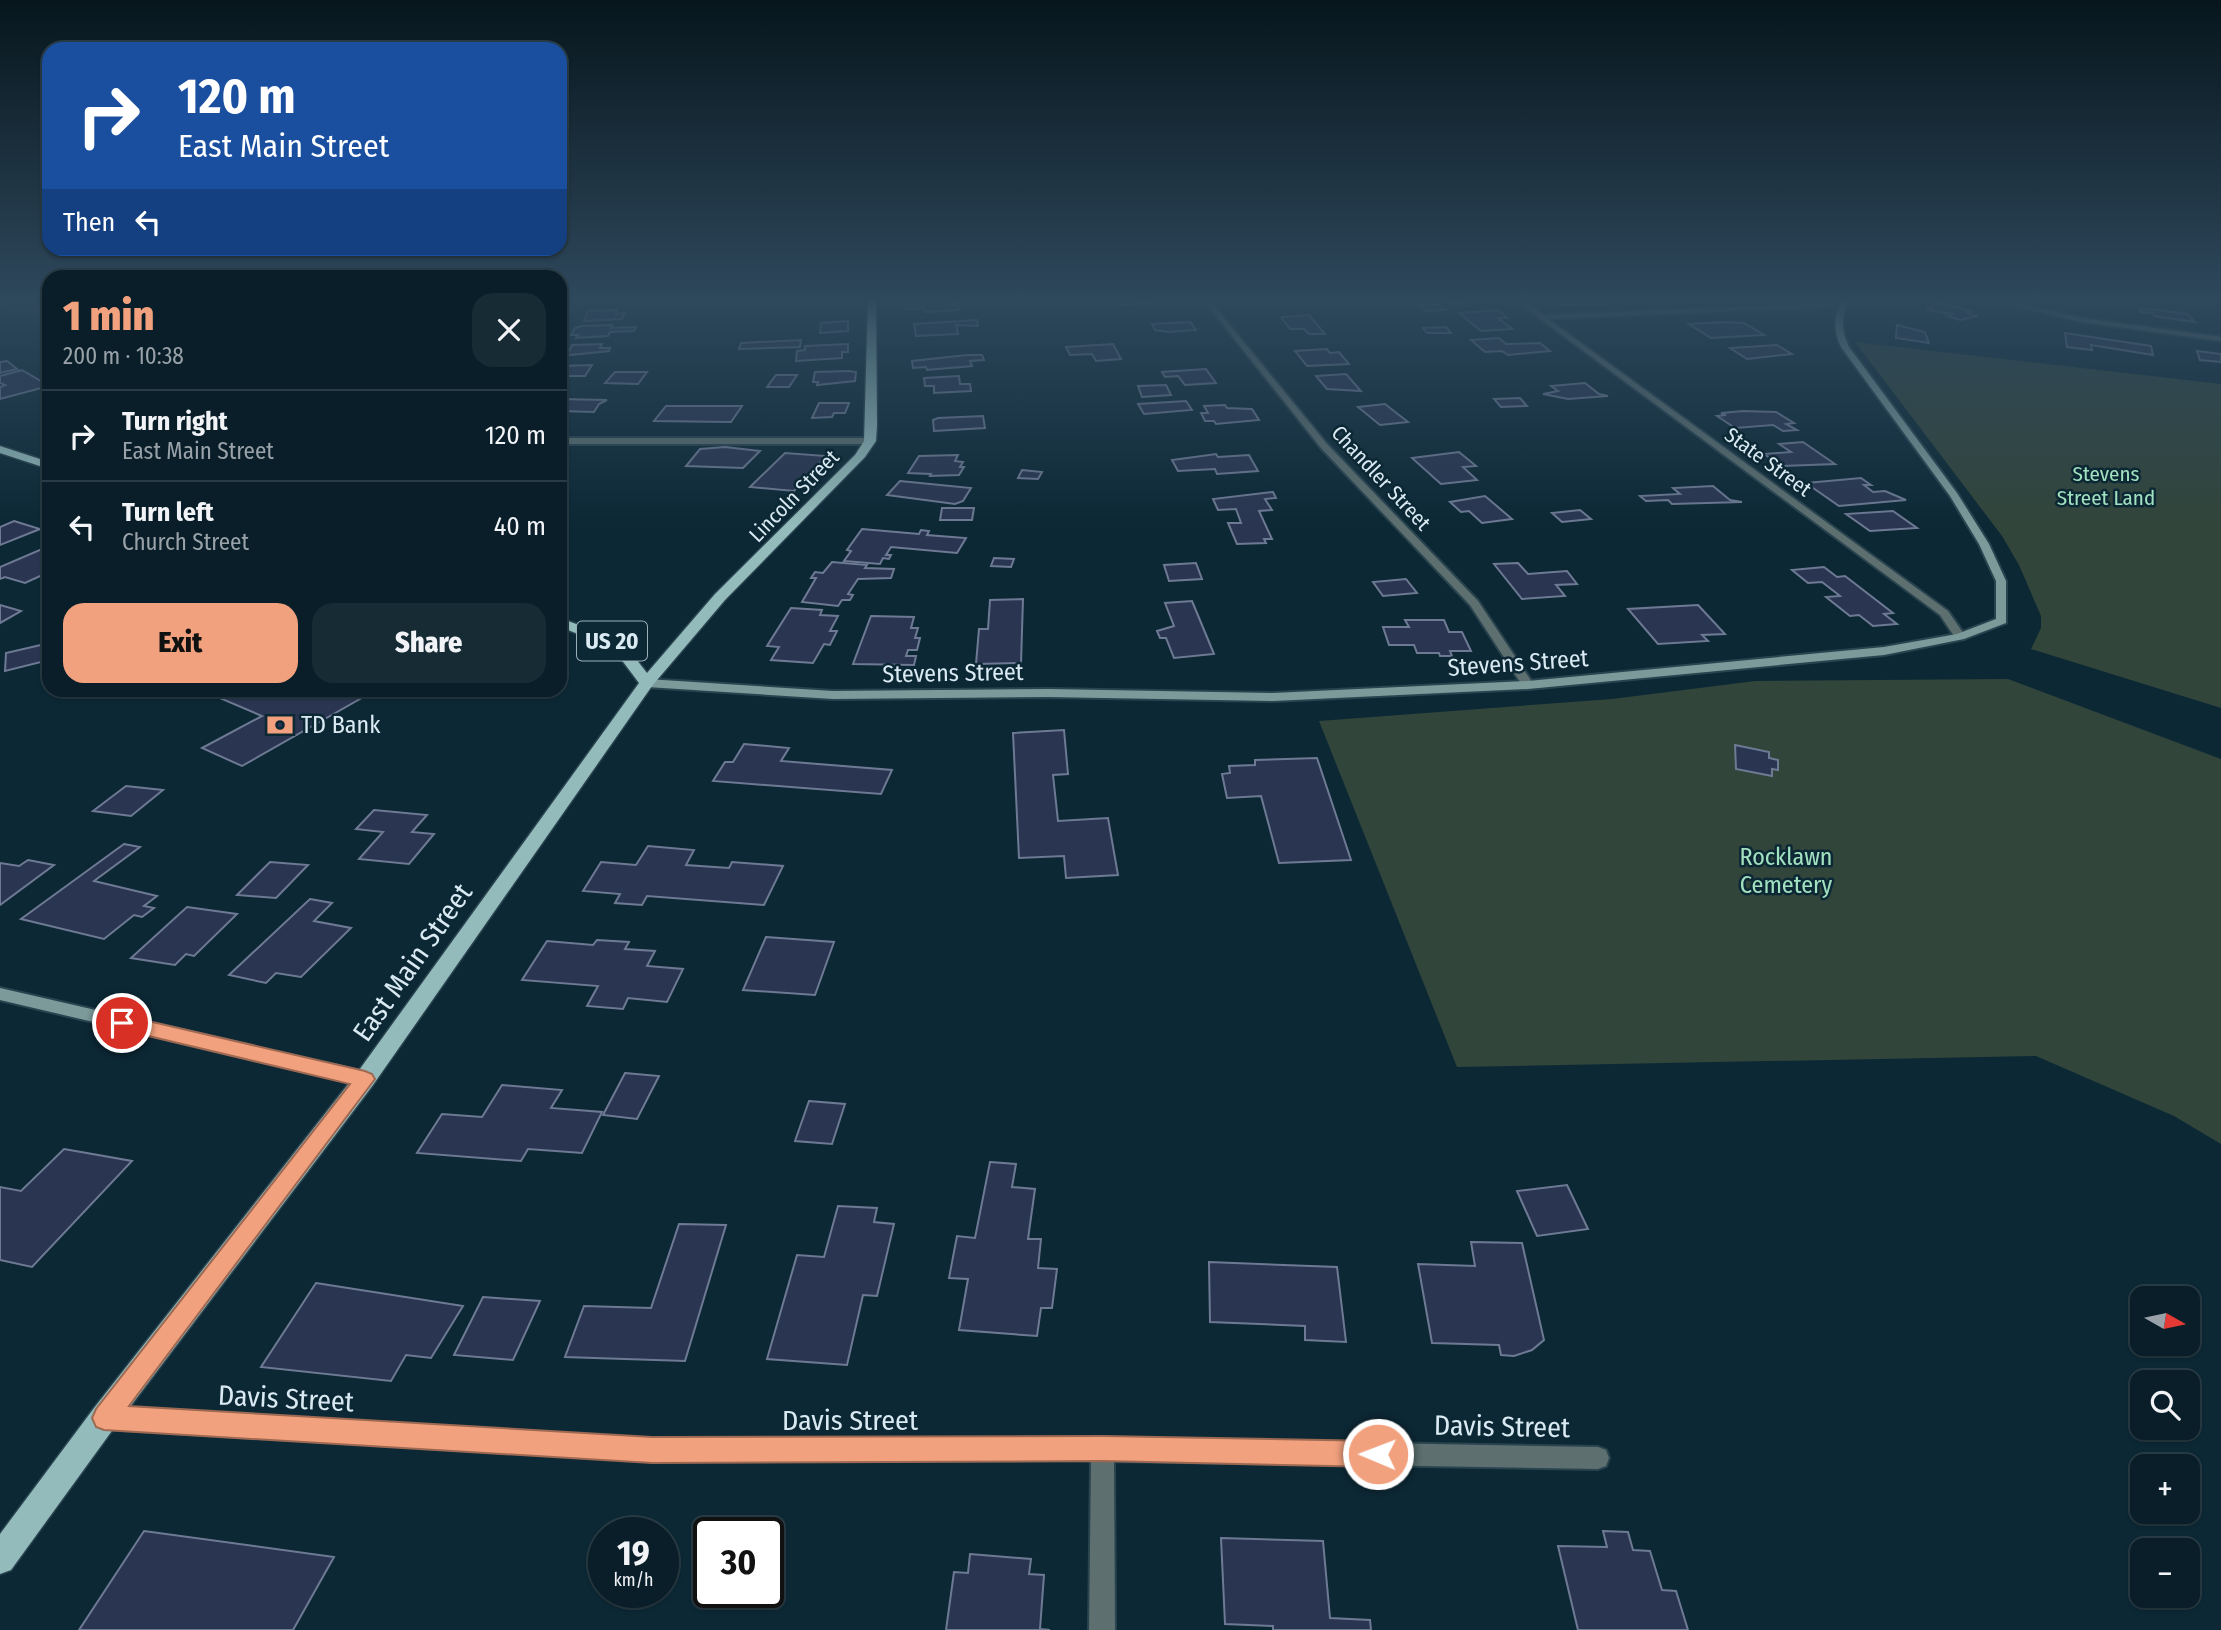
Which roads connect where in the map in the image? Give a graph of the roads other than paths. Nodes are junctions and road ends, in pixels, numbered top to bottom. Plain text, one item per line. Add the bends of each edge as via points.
1 (871, 373) edge
2 (1265, 373) edge
3 (1617, 373) edge
4 (1864, 373) edge
5 (567, 441) edge
6 (870, 441) junction
7 (0, 449) edge
8 (42, 464) edge
9 (567, 625) edge
10 (1960, 637) junction
11 (647, 683) junction
12 (1528, 685) junction
13 (0, 994) edge
14 (365, 1079) junction
15 (104, 1418) junction
16 (1103, 1448) junction
17 (1598, 1458) dead end
18 (0, 1559) edge
19 (1101, 1630) edge

1 - 6 main road, Lincoln Street
2 - 12 street, Chandler Street via 1324,446 1474,603
3 - 10 street, State Street via 1944,613
4 - 10 street, Stevens Street via 1954,495 2001,581 2001,621
5 - 6 street
6 - 11 main road, Lincoln Street via 831,489 720,597
7 - 8 main road
9 - 11 main road, US 20 via 617,644
10 - 12 street, Stevens Street via 1884,651
11 - 12 street, Stevens Street via 833,695 1273,697
11 - 14 main road, East Main Street / US 20
13 - 14 street
14 - 15 main road, East Main Street / US 20
15 - 16 street, Davis Street via 652,1450
15 - 18 main road, East Main Street / US 20
16 - 17 street, Davis Street
16 - 19 street

